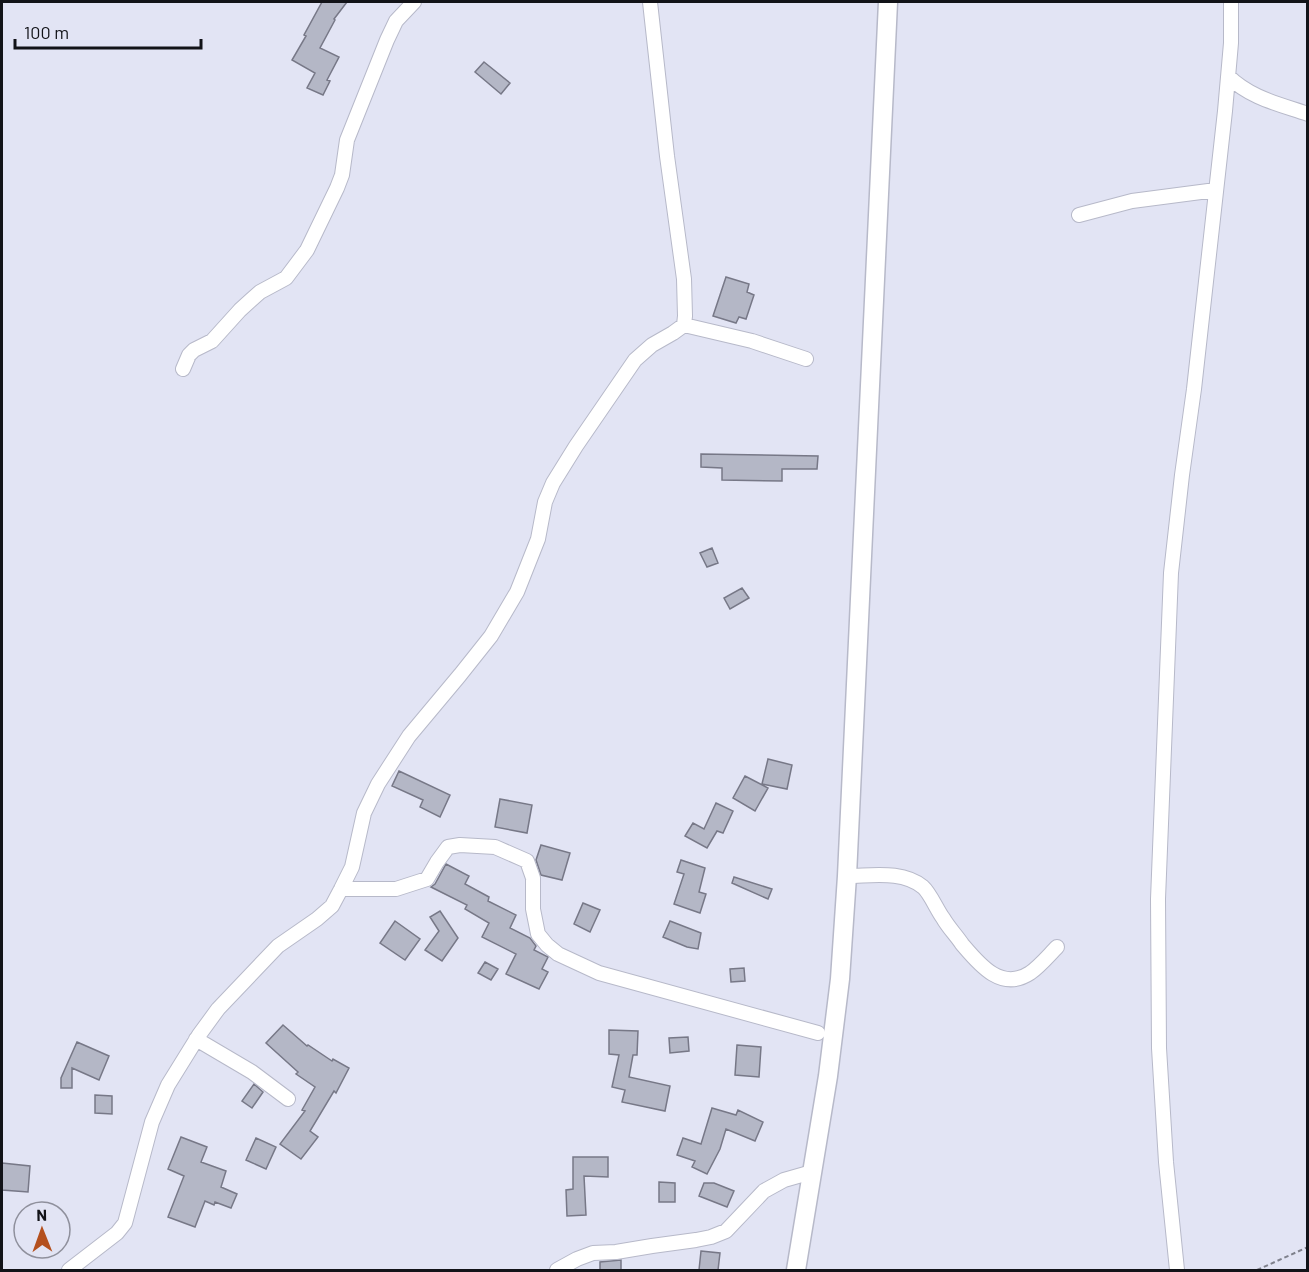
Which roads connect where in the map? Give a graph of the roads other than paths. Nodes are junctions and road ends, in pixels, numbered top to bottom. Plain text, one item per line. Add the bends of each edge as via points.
1 (414, 2) edge
2 (650, 2) edge
3 (888, 2) edge
4 (1231, 2) edge
5 (1228, 76) junction
6 (1308, 114) edge
7 (1216, 190) junction
8 (1080, 215) dead end
9 (684, 325) junction
10 (806, 359) dead end
11 (183, 369) dead end
12 (847, 876) junction
13 (342, 889) junction
14 (1057, 947) dead end
15 (818, 1033) dead end
16 (196, 1039) junction
17 (288, 1099) dead end
18 (812, 1172) junction
19 (69, 1270) edge
20 (557, 1270) edge
21 (796, 1270) edge
22 (1177, 1270) edge

1 - 11 street via 396,21 387,40 347,140 338,188 307,250 286,278 260,292 212,341 189,355
2 - 9 street via 684,279
3 - 12 main road
4 - 5 street
5 - 6 street via 1250,93
5 - 7 street
7 - 8 street via 1132,201
7 - 22 street via 1170,573 1160,831 1159,1048
9 - 10 street via 753,340
9 - 13 street via 635,360 559,474 545,502 538,538 517,592 490,636 408,736 378,784 364,813 352,867
12 - 14 street via 894,876 925,888 951,930 992,975 1020,977 1031,972
12 - 18 main road via 840,979
13 - 15 street via 396,889 427,879 448,847 495,847 527,861 533,878 538,934 558,954 598,973
13 - 16 street via 332,906 278,946 218,1009
16 - 17 street
16 - 19 street via 168,1084 152,1122 125,1223
18 - 20 street via 764,1191 726,1230 711,1237 593,1253
18 - 21 main road

